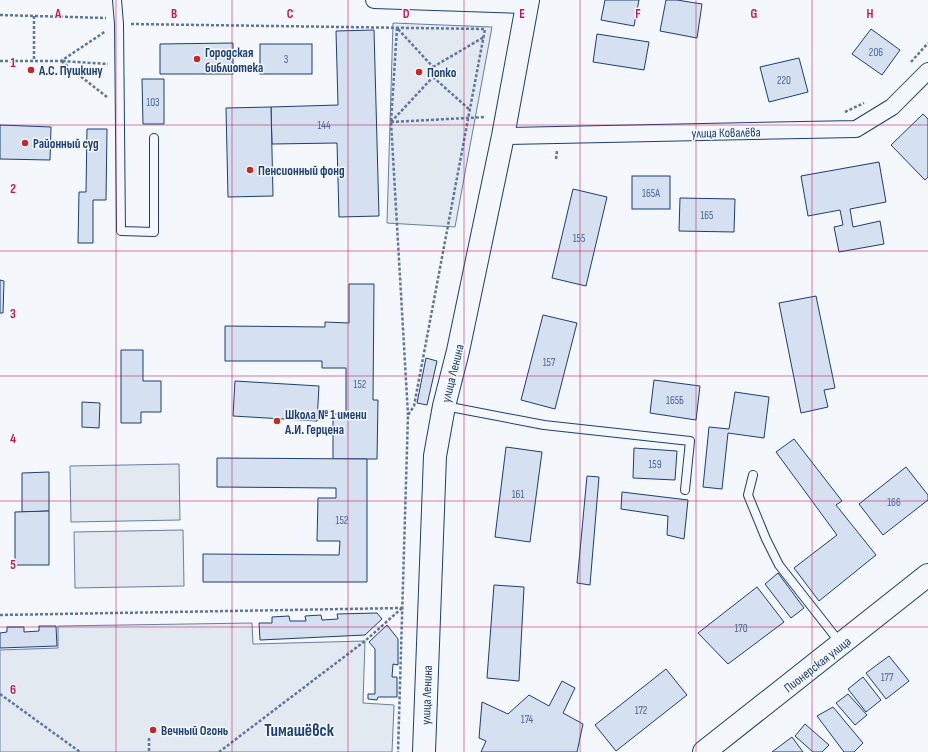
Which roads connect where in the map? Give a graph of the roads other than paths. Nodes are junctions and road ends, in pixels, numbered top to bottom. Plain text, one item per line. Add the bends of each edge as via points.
1 (117, 0) edge
2 (374, 0) edge
3 (527, 2) edge
4 (928, 71) edge
5 (503, 136) junction
6 (154, 138) dead end
7 (444, 406) junction
8 (753, 475) dead end
9 (685, 490) dead end
10 (928, 575) edge
11 (841, 645) junction
12 (424, 752) edge
13 (704, 752) edge

1 - 6 lane via 121,231 154,232
2 - 3 street
3 - 5 main road, улица Ленина
4 - 5 street, улица Ковалёва via 892,107 856,129
5 - 7 main road, улица Ленина
7 - 9 lane via 544,425 690,441
7 - 12 main road, улица Ленина via 435,456
8 - 11 lane via 748,495 779,565
10 - 11 main road, Пионерская улица
11 - 13 main road, Пионерская улица

